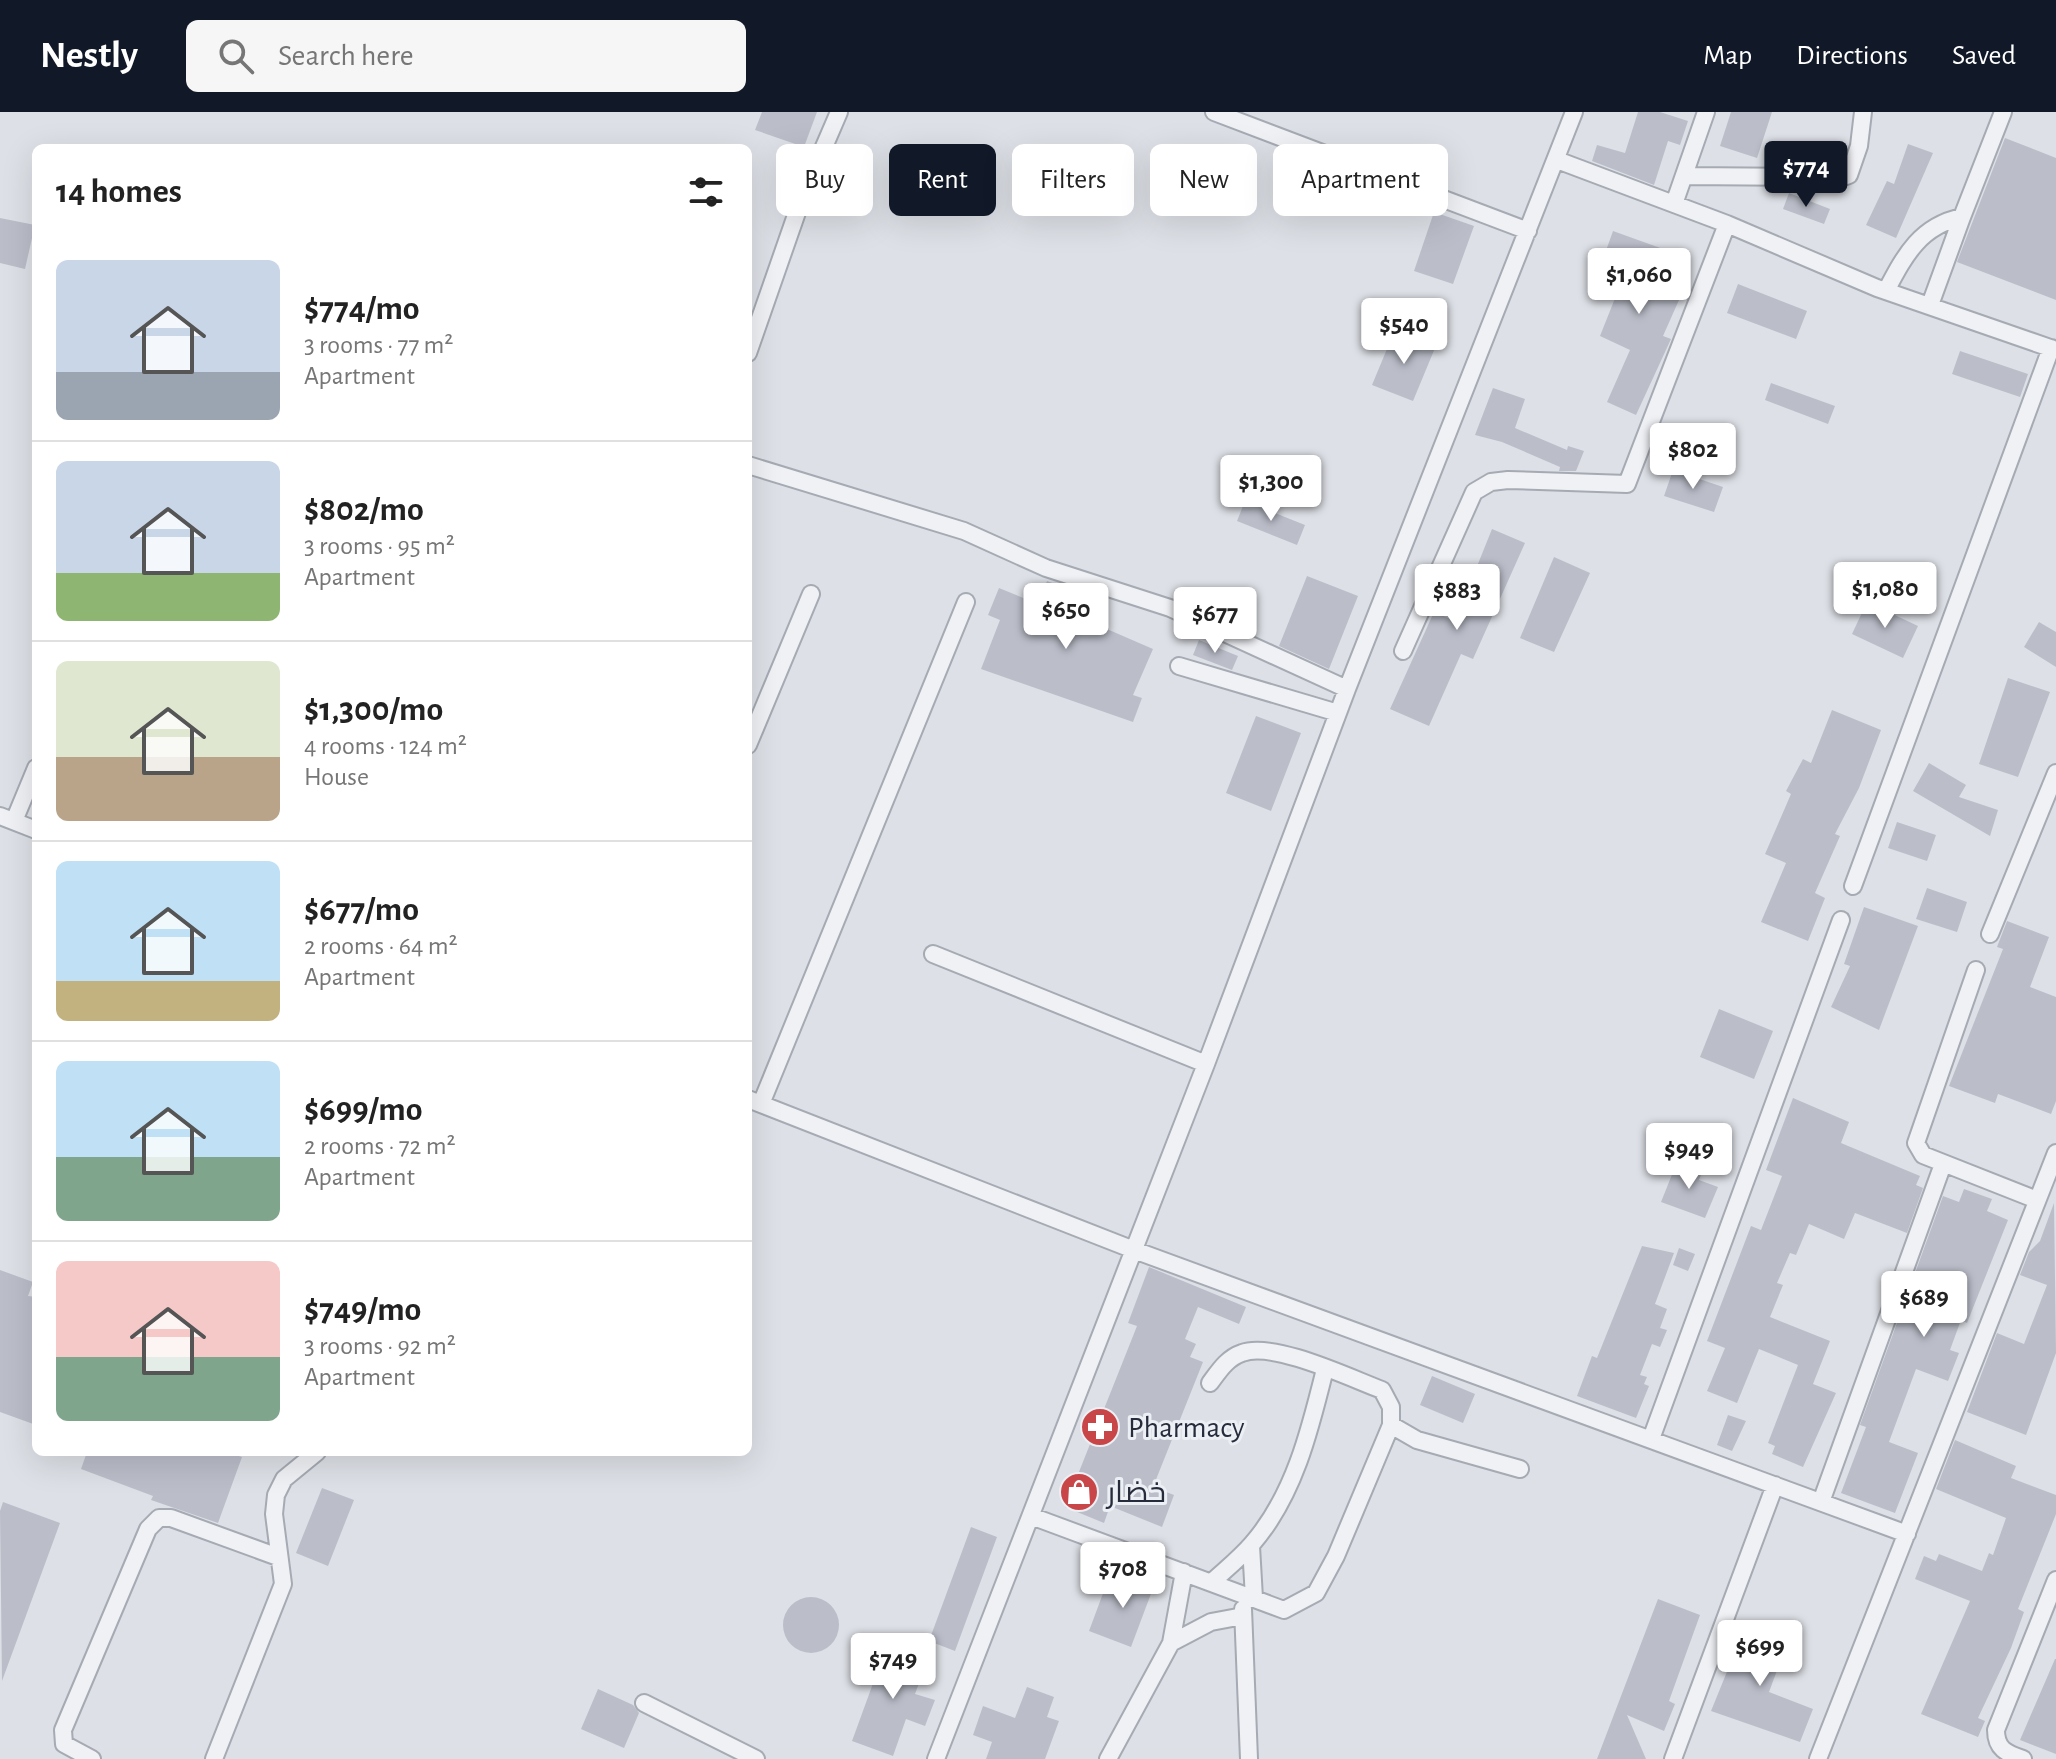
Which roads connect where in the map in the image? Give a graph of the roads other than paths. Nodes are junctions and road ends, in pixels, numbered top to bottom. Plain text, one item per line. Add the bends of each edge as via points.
1 (839, 112) edge
2 (1214, 112) edge
3 (1574, 112) edge
4 (1706, 112) edge
5 (1863, 112) edge
6 (2003, 112) edge
7 (1557, 160) junction
8 (1684, 176) junction
9 (1674, 204) junction
10 (1962, 217) junction
11 (1727, 224) junction
12 (1528, 231) junction
13 (1886, 291) junction
14 (1930, 305) junction
15 (752, 342) edge
16 (2054, 349) edge
17 (752, 466) edge
18 (811, 594) dead end
19 (966, 602) dead end
20 (1403, 651) dead end
21 (1179, 666) dead end
22 (1347, 689) junction
23 (1338, 713) junction
24 (752, 735) edge
25 (2056, 773) edge
26 (32, 775) edge
27 (7, 819) edge
28 (32, 828) edge
29 (1853, 886) dead end
30 (1841, 920) dead end
31 (1990, 934) dead end
32 (933, 954) dead end
33 (1976, 970) dead end
34 (1206, 1064) junction
35 (754, 1102) edge
36 (2056, 1153) edge
37 (1943, 1164) junction
38 (2037, 1200) junction
39 (1134, 1250) junction
40 (1325, 1369) junction
41 (1210, 1383) dead end
42 (1391, 1425) junction
43 (1651, 1439) junction
44 (312, 1456) edge
45 (1520, 1469) dead end
46 (1775, 1485) junction
47 (1821, 1502) junction
48 (1031, 1516) junction
49 (1907, 1534) junction
50 (1251, 1546) junction
51 (278, 1557) junction
52 (1184, 1572) junction
53 (2056, 1580) edge
54 (1212, 1582) junction
55 (1248, 1596) junction
56 (1243, 1616) junction
57 (1171, 1643) junction
58 (644, 1703) dead end
59 (92, 1759) edge
60 (214, 1759) edge
61 (756, 1759) edge
62 (936, 1759) edge
63 (1108, 1759) edge
64 (1249, 1759) edge
65 (1673, 1759) edge
66 (1818, 1759) edge
67 (2023, 1759) edge

1 - 15 street via 802,198
2 - 12 street
3 - 7 street
4 - 8 street
5 - 8 street via 1849,175 1833,181
6 - 10 street
7 - 9 street
7 - 12 street
8 - 9 street
9 - 11 street
10 - 13 street via 1926,230
10 - 14 street
11 - 13 street
11 - 20 street via 1627,484 1508,480 1474,492
12 - 22 street
13 - 14 street
14 - 16 street
16 - 29 street
17 - 22 street via 964,531 1046,568 1170,608
18 - 24 street
19 - 35 street
21 - 23 street
22 - 23 street
23 - 34 street
25 - 31 street
26 - 27 street
27 - 28 street
30 - 43 street
32 - 34 street
33 - 37 street via 1916,1143 1923,1155
34 - 39 street
35 - 39 street
36 - 38 street
37 - 38 street
37 - 47 street
38 - 49 street
39 - 43 street
39 - 48 street
40 - 41 street via 1274,1353 1244,1352 1228,1360
40 - 42 street via 1382,1390 1391,1407
40 - 50 street via 1311,1428 1283,1500
42 - 45 street via 1417,1440
42 - 55 street via 1316,1593 1284,1610
43 - 46 street
44 - 51 street via 284,1479 276,1495
46 - 47 street
46 - 65 street
47 - 49 street
48 - 52 street
48 - 62 street
49 - 66 street
50 - 54 street
50 - 55 street
51 - 59 street via 171,1518 159,1518 148,1529 63,1730 64,1744
51 - 60 street via 283,1584
52 - 54 street
52 - 57 street
53 - 67 street via 1996,1730 1996,1742 2004,1752
54 - 55 street
55 - 56 street
56 - 57 street via 1211,1622
56 - 64 street
57 - 63 street
58 - 61 street

